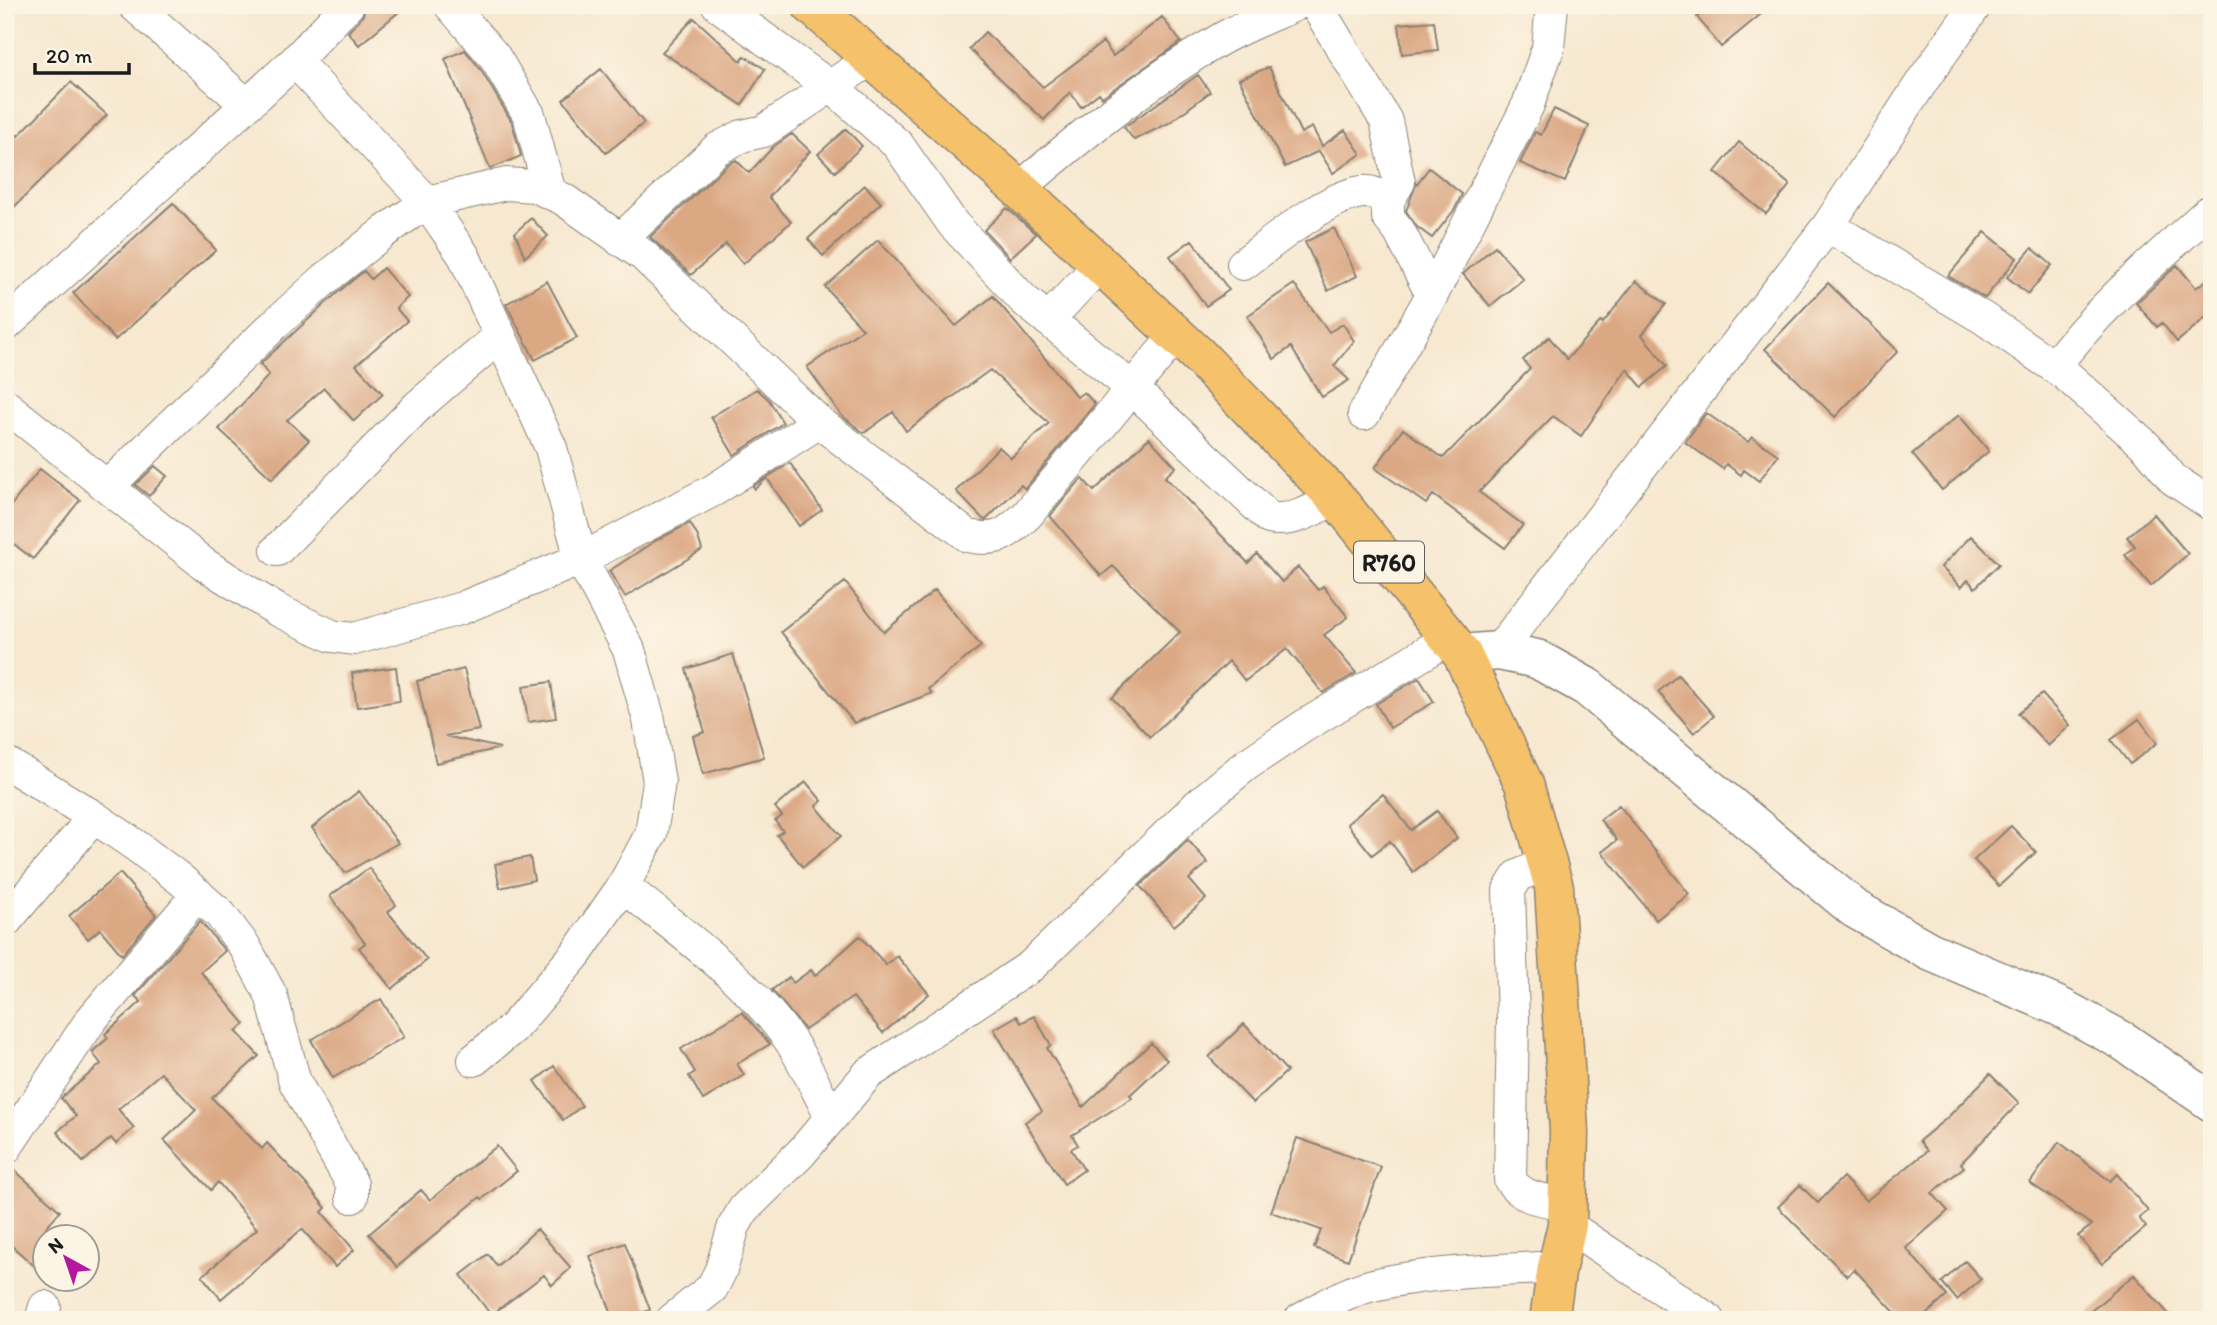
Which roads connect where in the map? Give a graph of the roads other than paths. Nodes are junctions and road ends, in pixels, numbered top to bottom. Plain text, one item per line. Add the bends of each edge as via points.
1 (135, 5) edge
2 (348, 5) edge
3 (450, 5) edge
4 (718, 5) edge
5 (811, 5) edge
6 (1294, 5) edge
7 (1316, 5) edge
8 (1552, 5) edge
9 (1976, 5) edge
10 (872, 59) junction
11 (295, 61) junction
12 (830, 87) junction
13 (247, 105) junction
14 (1019, 189) junction
15 (550, 193) junction
16 (1388, 201) junction
17 (427, 202) junction
18 (2208, 212) dead end
19 (1828, 226) junction
20 (620, 240) junction
21 (1100, 264) junction
22 (1243, 264) dead end
23 (1432, 295) junction
24 (12, 307) edge
25 (1048, 320) junction
26 (1176, 335) junction
27 (500, 336) junction
28 (2054, 367) junction
29 (1132, 388) junction
30 (1364, 414) dead end
31 (9, 416) edge
32 (819, 422) junction
33 (108, 486) junction
34 (1336, 498) junction
35 (2212, 505) edge
36 (277, 550) dead end
37 (581, 559) junction
38 (1469, 648) junction
39 (5, 762) edge
40 (94, 817) junction
41 (1546, 863) junction
42 (622, 886) junction
43 (198, 894) junction
44 (5, 922) edge
45 (474, 1060) dead end
46 (2212, 1102) edge
47 (831, 1116) junction
48 (5, 1149) edge
49 (352, 1197) dead end
50 (1567, 1215) junction
51 (1557, 1267) junction
52 (672, 1320) edge
53 (1300, 1320) edge
54 (1549, 1320) edge
55 (1709, 1320) edge

1 - 13 street
2 - 11 street
3 - 15 street via 494,57 529,115
4 - 12 street
5 - 10 main road, R760
6 - 14 street via 1223,38 1147,87
7 - 16 street via 1386,121 1399,182
8 - 23 street via 1548,48 1528,105
9 - 19 street
10 - 12 street
10 - 14 main road, R760
11 - 13 street
11 - 17 street
12 - 20 street via 764,131 741,136 717,149
12 - 25 street via 898,145 953,224
13 - 24 street
14 - 21 main road, R760
15 - 17 street via 534,186 506,184
15 - 20 street
16 - 22 street via 1364,192 1346,197 1307,218
16 - 23 street via 1388,217
17 - 27 street via 464,256
17 - 33 street via 325,279
18 - 28 street via 2120,291
19 - 28 street via 1939,290
19 - 38 street
20 - 32 street via 643,255
21 - 25 street
21 - 26 main road, R760
23 - 30 street
25 - 29 street
26 - 29 street
26 - 34 main road, R760
27 - 36 street via 418,406
27 - 37 street via 551,448
28 - 35 street via 2147,447 2173,479
29 - 32 street via 1027,515 1006,535 988,540 968,536
29 - 34 street via 1269,518 1297,517
31 - 33 street
32 - 37 street via 714,490
33 - 37 street via 204,564 277,610 332,636 354,639 463,608
34 - 38 main road, R760
37 - 42 street via 629,650 649,720 659,782 651,834
38 - 41 main road, R760 via 1524,784
38 - 46 street via 1537,659 1587,687 1855,909 1929,951 2058,1006 2123,1041
38 - 47 street via 1304,726 1246,765 1159,841 1031,966 868,1074
39 - 40 street
40 - 43 street
40 - 44 street
41 - 50 main road, R760 via 1554,887 1562,988 1569,1131
41 - 50 street via 1518,876 1509,890 1513,1019 1510,1180 1516,1190
42 - 45 street via 576,954 513,1027
42 - 47 street via 758,1002 788,1037
43 - 48 street via 90,1020
43 - 49 street via 239,939 271,995 295,1082 352,1184
47 - 52 street via 744,1209 712,1288
50 - 51 main road, R760
50 - 55 street
51 - 53 street via 1448,1274 1371,1285
51 - 54 main road, R760

